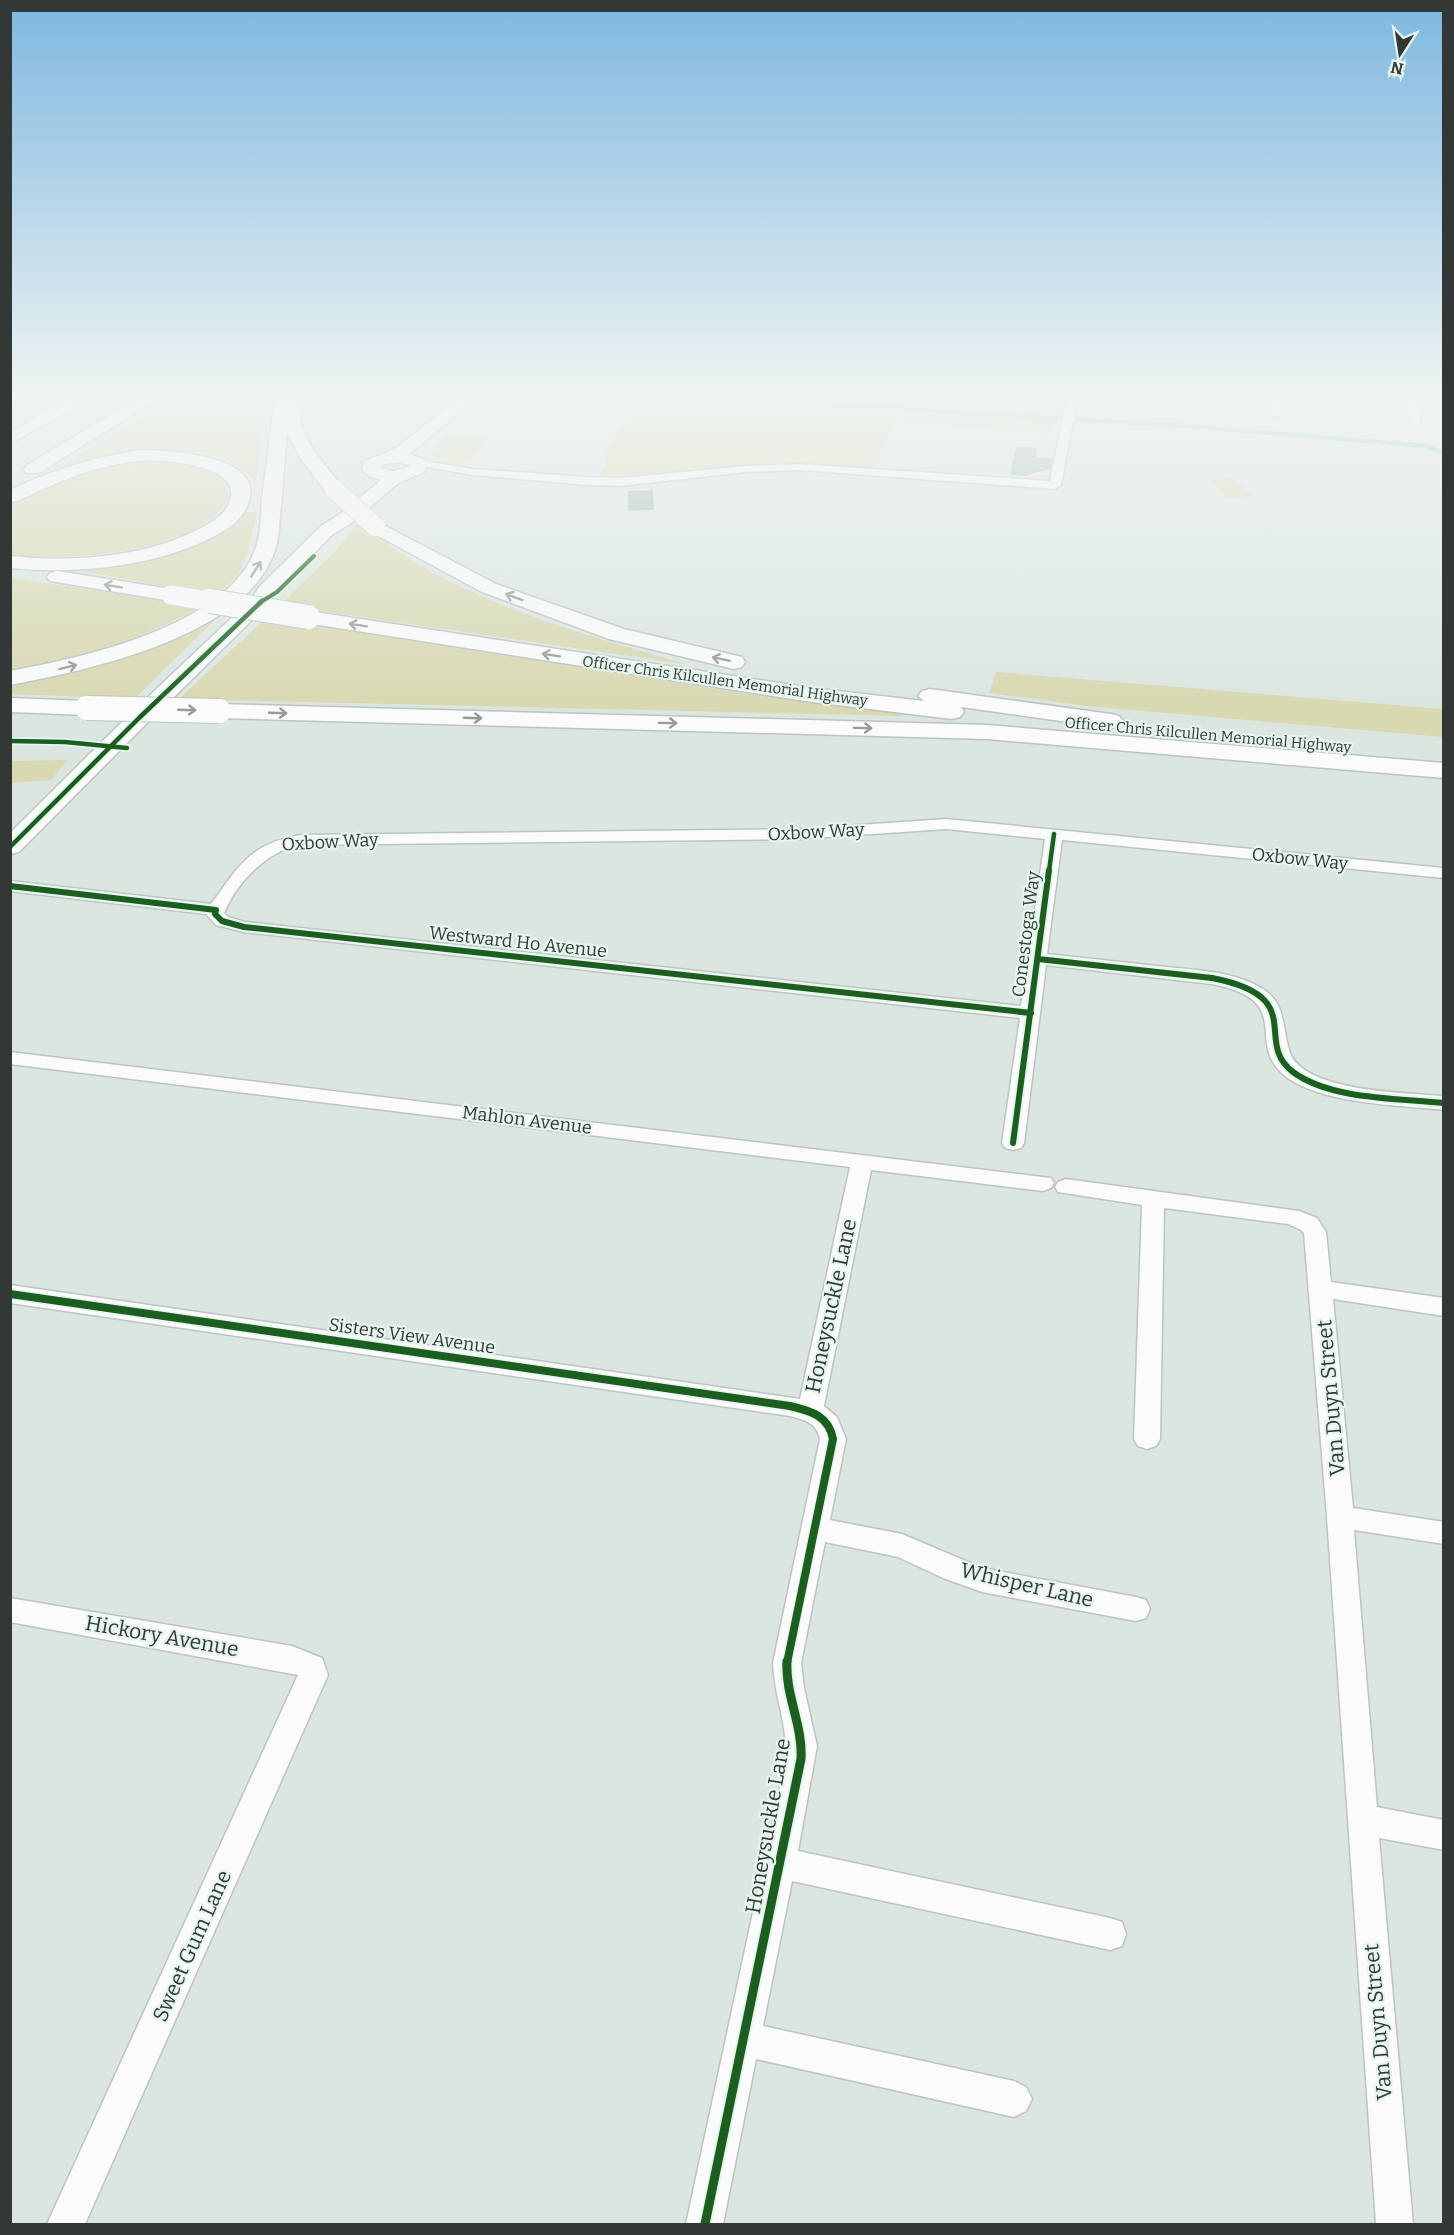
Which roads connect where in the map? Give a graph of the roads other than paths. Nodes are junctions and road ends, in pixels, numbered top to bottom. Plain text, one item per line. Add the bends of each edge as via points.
1 (241, 497) edge
2 (272, 497) edge
3 (343, 497) edge
4 (362, 497) edge
5 (370, 497) edge
6 (10, 562) edge
7 (10, 570) edge
8 (249, 612) dead end
9 (10, 678) edge
10 (157, 701) dead end
11 (10, 705) edge
12 (87, 708) junction
13 (10, 710) edge
14 (139, 718) dead end
15 (1229, 737) junction
16 (1443, 756) edge
17 (1443, 771) edge
18 (1054, 834) junction
19 (10, 847) edge
20 (1443, 873) edge
21 (10, 886) edge
22 (216, 910) junction
23 (1038, 958) junction
24 (1031, 1013) junction
25 (10, 1058) edge
26 (1443, 1103) edge
27 (1013, 1143) dead end
28 (862, 1161) junction
29 (1043, 1183) dead end
30 (1066, 1188) dead end
31 (1153, 1200) junction
32 (1322, 1289) junction
33 (10, 1294) edge
34 (1443, 1306) edge
35 (810, 1411) junction
36 (1147, 1439) dead end
37 (1340, 1517) junction
38 (816, 1529) junction
39 (1443, 1533) edge
40 (1136, 1609) dead end
41 (10, 1610) edge
42 (312, 1667) joint
43 (1362, 1820) junction
44 (1443, 1835) edge
45 (780, 1863) junction
46 (1110, 1934) dead end
47 (744, 2039) junction
48 (1014, 2099) dead end
49 (66, 2224) edge
50 (705, 2224) edge
51 (1395, 2224) edge

1 - 6 highway via 226,521 202,535 158,550 86,563
9 -> 2 highway via 90,661 141,644 208,613 247,582 260,564 267,544
15 -> 3 highway, bridge via 800,676 617,634 489,588 376,526
4 - 5 street via 345,519
15 -> 7 highway, Officer Chris Kilcullen Memorial Highway, bridge via 980,715 812,695
8 - 10 street
11 - 12 highway, Officer Chris Kilcullen Memorial Highway
12 - 13 highway
12 -> 17 highway, Officer Chris Kilcullen Memorial Highway, bridge via 987,732
14 - 19 street
15 - 16 highway, Officer Chris Kilcullen Memorial Highway
18 - 20 street, Oxbow Way
18 - 22 street, Oxbow Way via 946,824 800,834 300,840 279,843 258,855
18 - 23 street, Conestoga Way
21 - 22 street, Westward Ho Avenue
22 - 24 street, Westward Ho Avenue via 222,921 244,927
23 - 24 street, Conestoga Way
23 - 26 street via 1237,984 1271,1009 1280,1057 1298,1076 1343,1091
24 - 27 street, Conestoga Way
25 - 28 street, Mahlon Avenue
28 - 29 street, Mahlon Avenue
28 - 35 street, Honeysuckle Lane
30 - 31 street, Van Duyn Street
31 - 32 street, Van Duyn Street via 1301,1220 1315,1232
31 - 36 street
32 - 34 street
32 - 37 street, Van Duyn Street
33 - 35 street, Sisters View Avenue
35 - 38 street, Honeysuckle Lane via 830,1424 833,1439
37 - 39 street
37 - 43 street, Van Duyn Street
38 - 40 street, Whisper Lane via 902,1546 982,1580
38 - 45 street, Honeysuckle Lane via 787,1664 787,1687 799,1719 802,1746
41 - 42 street, Hickory Avenue via 292,1659
42 - 49 street, Sweet Gum Lane via 311,1683
43 - 44 street
43 - 51 street, Van Duyn Street
45 - 46 street, Honeysuckle Lane
45 - 47 street, Honeysuckle Lane
47 - 48 street
47 - 50 street, Honeysuckle Lane

